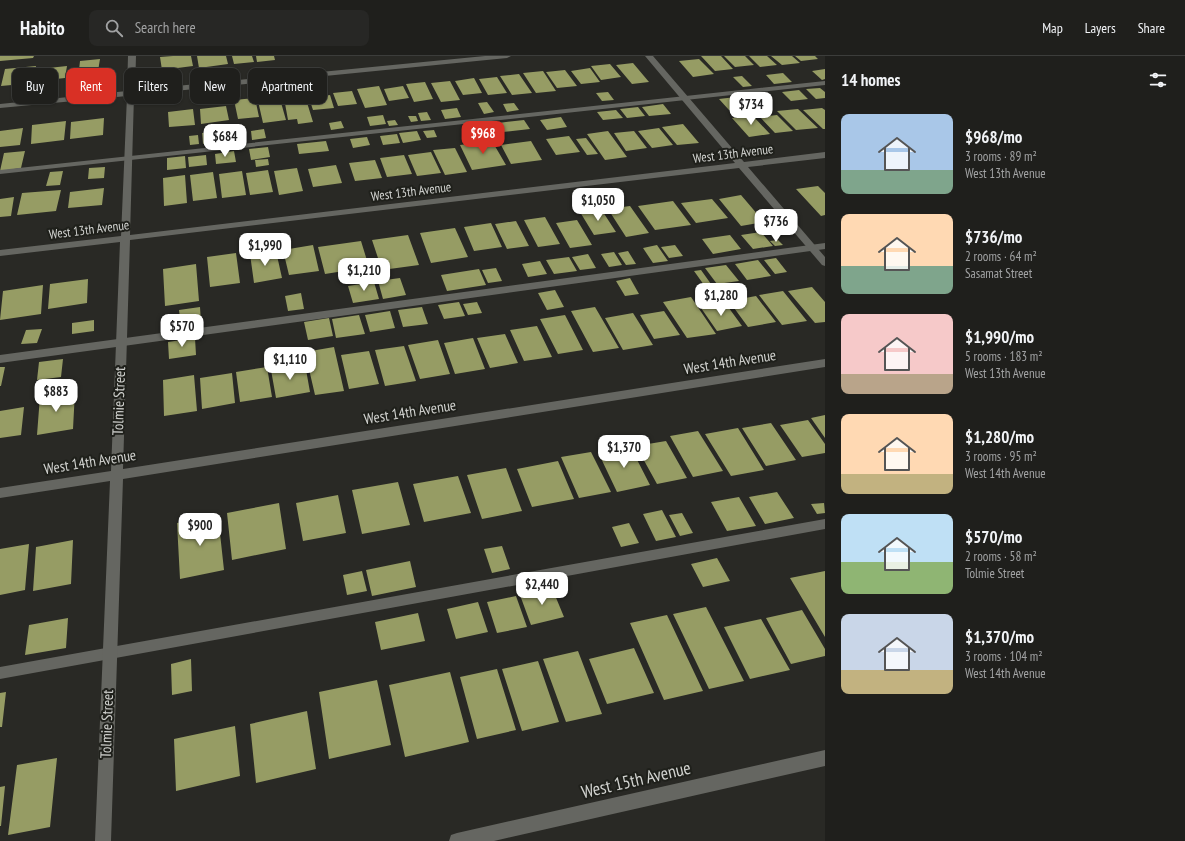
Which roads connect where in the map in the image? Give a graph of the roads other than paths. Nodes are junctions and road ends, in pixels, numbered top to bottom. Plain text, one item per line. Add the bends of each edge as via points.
1 (132, 56) edge
2 (507, 56) edge
3 (649, 56) edge
4 (131, 68) edge
5 (825, 83) edge
6 (182, 88) edge
7 (124, 94) edge
8 (685, 98) junction
9 (130, 104) edge
10 (0, 106) edge
11 (825, 155) edge
12 (128, 158) junction
13 (742, 165) junction
14 (0, 172) edge
15 (125, 238) junction
16 (825, 246) edge
17 (812, 248) junction
18 (0, 253) edge
19 (825, 263) edge
20 (121, 342) junction
21 (0, 358) edge
22 (825, 363) edge
23 (116, 474) junction
24 (0, 493) edge
25 (825, 524) edge
26 (110, 654) junction
27 (0, 673) edge
28 (825, 758) edge
29 (103, 841) edge
30 (456, 841) edge

1 - 4 street, Tolmie Street
2 - 6 street
3 - 8 street
5 - 8 lane
7 - 10 street
8 - 12 lane
8 - 13 street
9 - 12 street, Tolmie Street
11 - 13 street, West 13th Avenue
12 - 14 lane
12 - 15 street, Tolmie Street
13 - 15 street, West 13th Avenue
13 - 17 street
15 - 18 street, West 13th Avenue
15 - 20 street, Tolmie Street
16 - 17 lane
17 - 19 street
17 - 20 lane
20 - 21 lane
20 - 23 street, Tolmie Street
22 - 23 street, West 14th Avenue
23 - 24 street, West 14th Avenue
23 - 26 street, Tolmie Street
25 - 26 lane
26 - 27 lane
26 - 29 street, Tolmie Street
28 - 30 street, West 15th Avenue

